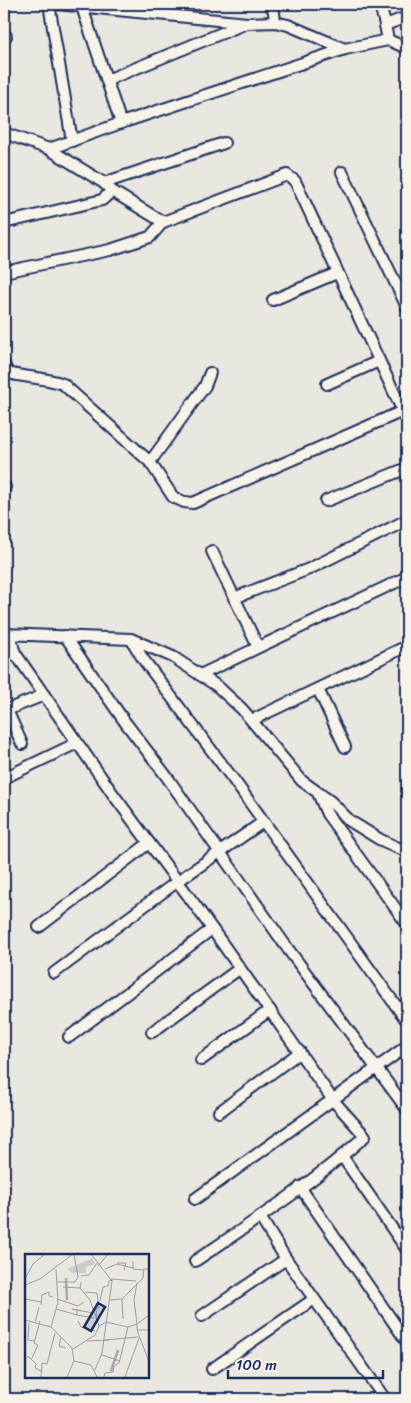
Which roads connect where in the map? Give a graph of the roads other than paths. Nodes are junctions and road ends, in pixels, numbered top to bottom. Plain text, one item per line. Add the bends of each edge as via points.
1 (49, 4) edge
2 (57, 4) edge
3 (271, 4) edge
4 (380, 4) edge
5 (82, 6) junction
6 (407, 17) edge
7 (275, 22) junction
8 (247, 23) junction
9 (386, 25) junction
10 (388, 40) junction
11 (407, 48) edge
12 (345, 49) junction
13 (107, 80) junction
14 (121, 123) junction
15 (4, 133) edge
16 (72, 142) junction
17 (224, 142) dead end
18 (49, 149) junction
19 (342, 172) dead end
20 (104, 183) junction
21 (112, 191) junction
22 (163, 222) junction
23 (4, 223) edge
24 (4, 272) edge
25 (337, 273) junction
26 (273, 300) dead end
27 (407, 308) edge
28 (379, 361) junction
29 (4, 365) edge
30 (210, 373) dead end
31 (327, 384) dead end
32 (405, 415) edge
33 (150, 462) junction
34 (407, 468) edge
35 (326, 501) dead end
36 (407, 520) edge
37 (212, 551) dead end
38 (407, 577) edge
39 (234, 598) junction
40 (6, 634) edge
41 (65, 636) junction
42 (131, 639) junction
43 (407, 646) edge
44 (258, 647) junction
45 (15, 653) junction
46 (4, 658) edge
47 (200, 675) junction
48 (318, 689) junction
49 (44, 695) junction
50 (5, 711) edge
51 (252, 720) junction
52 (77, 743) junction
53 (22, 744) dead end
54 (345, 747) dead end
55 (4, 778) edge
56 (318, 792) junction
57 (263, 822) junction
58 (149, 843) junction
59 (407, 852) edge
60 (221, 853) junction
61 (178, 881) junction
62 (407, 924) edge
63 (39, 927) dead end
64 (212, 929) junction
65 (239, 968) junction
66 (54, 973) dead end
67 (270, 1010) junction
68 (407, 1021) edge
69 (152, 1032) dead end
70 (69, 1036) dead end
71 (407, 1046) edge
72 (300, 1052) junction
73 (201, 1060) dead end
74 (378, 1068) junction
75 (334, 1100) junction
76 (406, 1108) edge
77 (219, 1112) dead end
78 (342, 1156) junction
79 (300, 1188) junction
80 (195, 1199) dead end
81 (260, 1217) junction
82 (407, 1250) edge
83 (286, 1259) junction
84 (195, 1261) dead end
85 (314, 1299) junction
86 (202, 1316) dead end
87 (407, 1342) edge
88 (212, 1369) dead end
89 (385, 1399) edge

1 - 16 street
2 - 5 street
3 - 7 street
4 - 9 street
5 - 8 street
5 - 13 street
6 - 9 street
7 - 8 street
7 - 12 street
8 - 13 street
9 - 10 street
10 - 11 street
10 - 12 street
12 - 14 street
13 - 14 street
14 - 16 street
15 - 18 street
16 - 18 street
17 - 20 street
18 - 20 street
19 - 27 street
20 - 21 street
21 - 22 street
21 - 23 street via 102,200
22 - 24 street via 150,237 110,250
22 - 25 street via 288,175 295,181
25 - 26 street
25 - 28 street
28 - 31 street
28 - 32 street
29 - 33 street via 8,373 63,384
30 - 33 street via 205,386
32 - 33 street via 193,503 173,497
34 - 35 street
36 - 39 street via 309,569
37 - 39 street
38 - 44 street
39 - 44 street
40 - 41 street
40 - 45 street
41 - 42 street
41 - 60 street
42 - 47 street via 173,657
42 - 57 street
43 - 48 street
44 - 47 street
45 - 46 street
45 - 49 street
47 - 51 street via 217,686
48 - 51 street
48 - 54 street
49 - 50 street
49 - 52 street
50 - 53 street
51 - 56 street via 302,781
52 - 55 street
52 - 58 street
56 - 59 street via 350,821 379,840
56 - 62 street via 327,814
57 - 60 street
57 - 68 street
58 - 61 street
58 - 63 street
60 - 61 street
60 - 74 street
61 - 64 street
61 - 66 street
64 - 65 street
64 - 70 street
65 - 67 street
65 - 69 street
67 - 72 street
67 - 73 street
71 - 74 street
72 - 75 street
72 - 77 street
74 - 75 street
74 - 76 street
75 - 78 street via 365,1136
75 - 80 street
78 - 79 street
78 - 82 street
79 - 81 street
79 - 87 street
81 - 83 street
81 - 84 street
83 - 85 street
83 - 86 street
85 - 88 street
85 - 89 street

